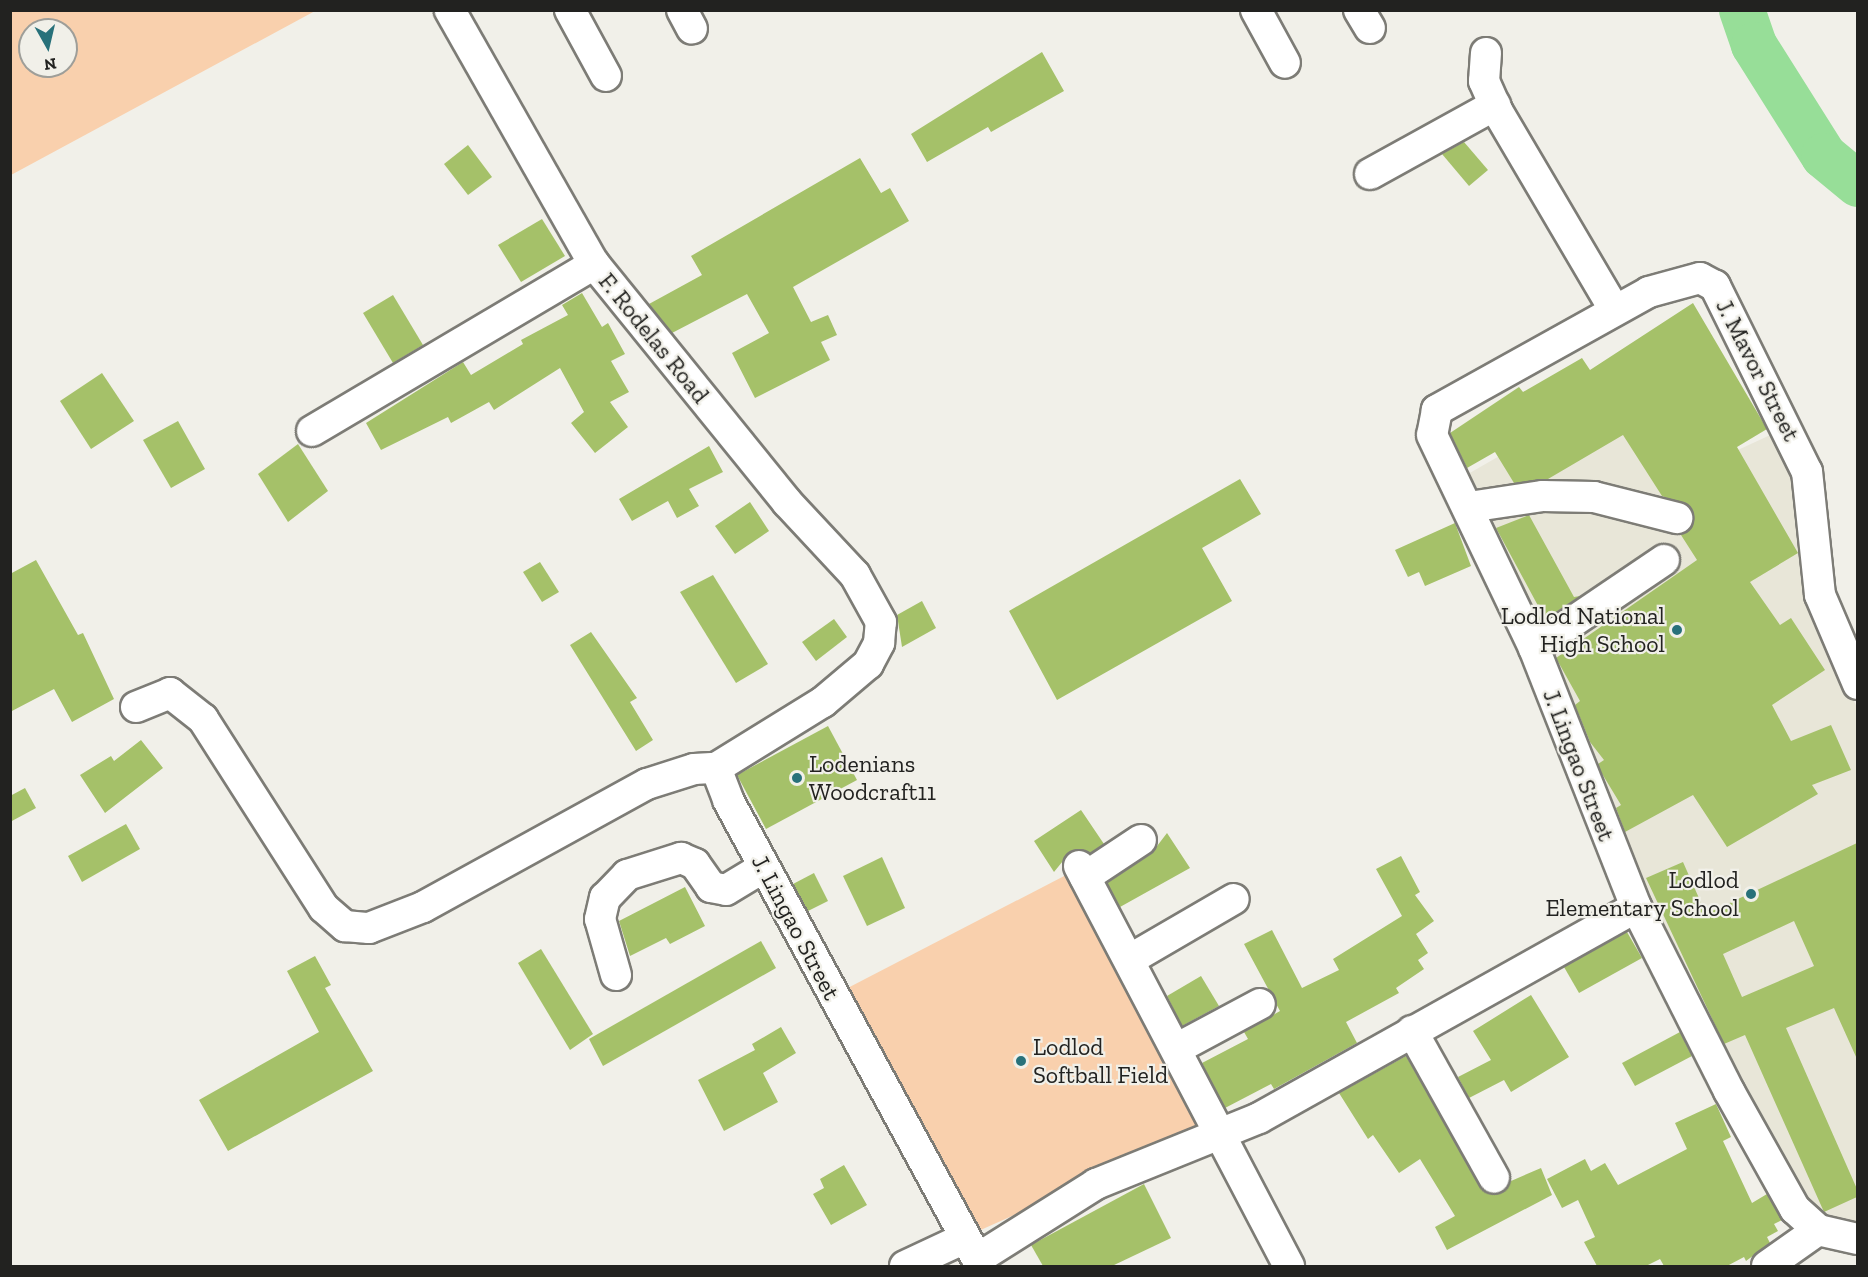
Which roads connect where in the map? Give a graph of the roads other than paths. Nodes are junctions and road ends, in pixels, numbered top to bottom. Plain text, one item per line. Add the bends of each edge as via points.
1 (450, 10) edge
2 (570, 10) edge
3 (1256, 10) edge
4 (1486, 53) dead end
5 (1285, 63) dead end
6 (606, 76) dead end
7 (1495, 105) junction
8 (1370, 174) dead end
9 (594, 264) junction
10 (1614, 309) junction
11 (1437, 410) joint
12 (312, 431) dead end
13 (1469, 507) junction
14 (1677, 518) dead end
15 (1664, 560) dead end
16 (1534, 648) junction
17 (1857, 684) edge
18 (136, 707) dead end
19 (716, 768) junction
20 (1141, 840) dead end
21 (764, 867) junction
22 (1234, 899) dead end
23 (1636, 907) junction
24 (1129, 960) junction
25 (616, 975) dead end
26 (1260, 1004) dead end
27 (1412, 1030) junction
28 (1176, 1049) junction
29 (1217, 1134) junction
30 (1494, 1178) dead end
31 (1818, 1230) junction
32 (1857, 1239) edge
33 (974, 1255) edge
34 (904, 1266) edge
35 (1289, 1266) edge
36 (1767, 1266) edge

1 - 9 street, F. Rodelas Road
2 - 6 street
3 - 5 street
4 - 7 street via 1484,81
7 - 8 street
7 - 10 street
9 - 12 street
9 - 19 street, F. Rodelas Road via 787,502 855,575 881,622 879,643 868,664 823,702
10 - 11 street, J. Mavor Street
10 - 17 street, J. Mavor Street via 1649,292 1700,278 1714,286 1808,472 1820,595
11 - 13 street, J. Lingao Street via 1432,435
13 - 14 street via 1543,496 1594,497
13 - 16 street, J. Lingao Street
15 - 16 street
16 - 23 street, J. Lingao Street
18 - 19 street via 170,693 203,719 324,908 345,926 369,928 423,907 646,784 694,769
19 - 21 street, J. Lingao Street
20 - 24 street via 1082,872
21 - 25 street via 726,890 711,888 695,864 681,858 627,875 605,898 600,919
21 - 33 street, J. Lingao Street
22 - 24 street
23 - 27 street
23 - 31 street, J. Lingao Street via 1795,1209
24 - 28 street
26 - 28 street
27 - 29 street via 1259,1118
27 - 30 street
28 - 29 street
29 - 33 street via 1096,1184
29 - 35 street
31 - 32 street, J. Lingao Street
31 - 36 street
33 - 34 street

